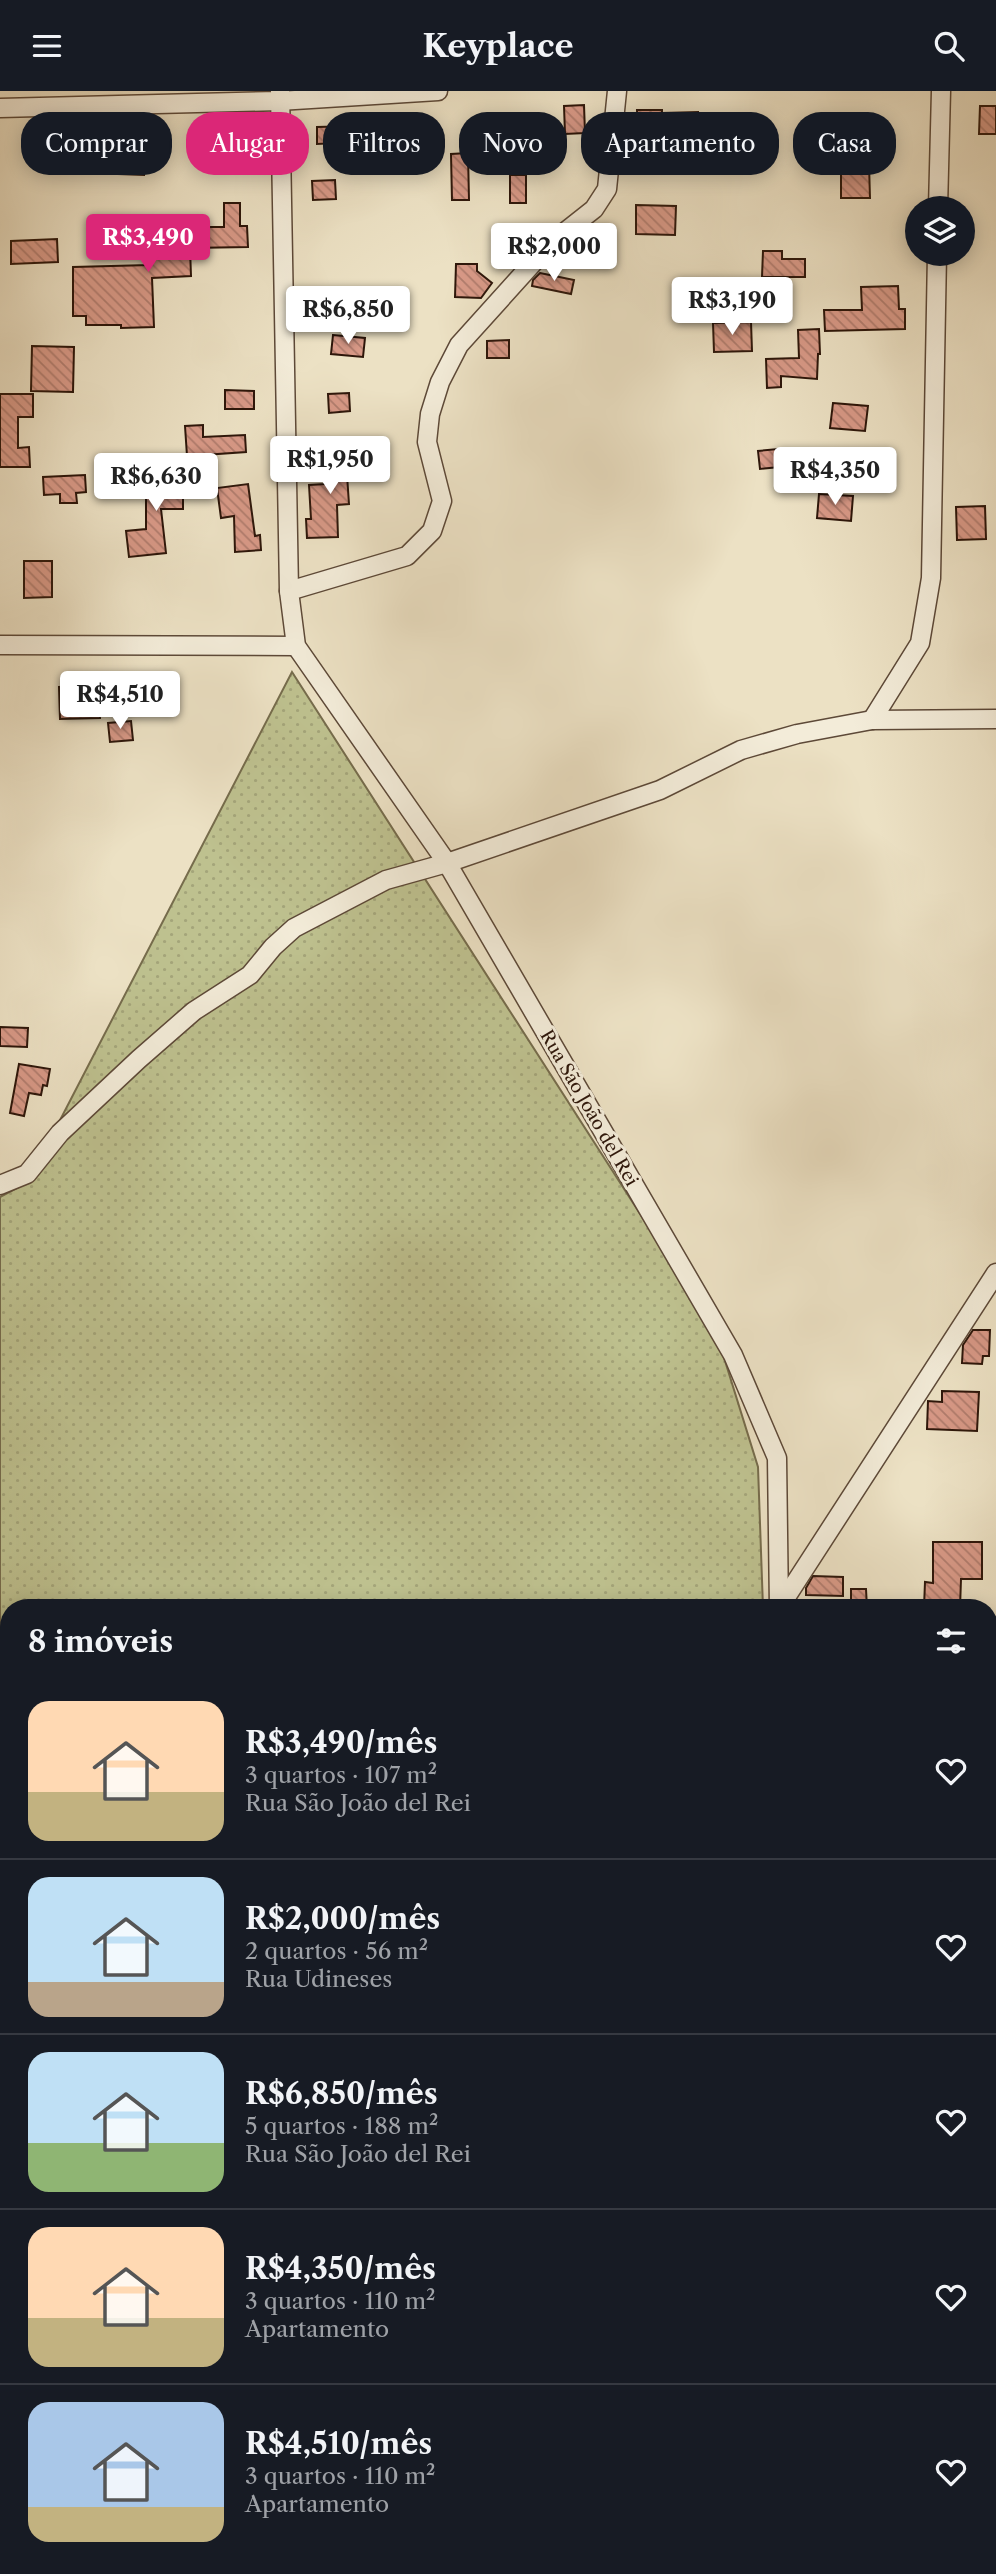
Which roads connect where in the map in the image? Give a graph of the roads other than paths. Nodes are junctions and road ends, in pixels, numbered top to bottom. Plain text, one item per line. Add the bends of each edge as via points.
1 (438, 91) edge
2 (618, 91) edge
3 (940, 91) edge
4 (279, 96) edge
5 (0, 108) edge
6 (938, 196) edge
7 (937, 266) edge
8 (289, 591) junction
9 (0, 645) edge
10 (296, 646) junction
11 (996, 719) edge
12 (872, 720) junction
13 (447, 863) junction
14 (0, 1185) edge
15 (996, 1273) edge
16 (779, 1599) edge
17 (785, 1599) edge

1 - 4 street
2 - 8 street via 607,189 601,199 551,243 459,345 440,382 427,442 442,501 432,531 407,556
3 - 6 street
4 - 5 street
4 - 8 street
7 - 12 street via 931,578 920,643
8 - 10 street
9 - 10 street
10 - 13 street, Rua São João del Rei
11 - 12 street
12 - 13 street via 741,750 660,789
13 - 14 street via 386,880 295,928 250,975 194,1011 139,1059 60,1133 27,1174
13 - 16 street, Rua São João del Rei via 733,1355 777,1458
15 - 17 street

